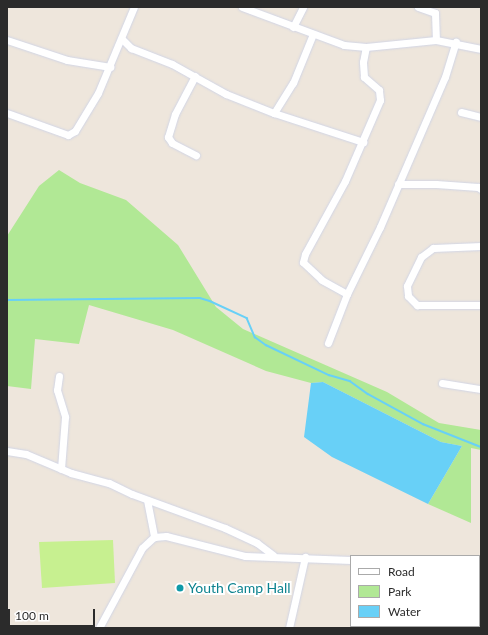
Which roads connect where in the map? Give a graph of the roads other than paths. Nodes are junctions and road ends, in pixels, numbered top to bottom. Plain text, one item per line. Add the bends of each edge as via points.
1 (134, 7) edge
2 (242, 7) edge
3 (303, 7) edge
4 (418, 7) edge
5 (250, 9) edge
6 (435, 10) edge
7 (293, 27) junction
8 (313, 34) junction
9 (122, 39) junction
10 (7, 40) edge
11 (436, 40) junction
12 (456, 42) junction
13 (366, 47) junction
14 (131, 48) junction
15 (481, 49) edge
16 (117, 52) junction
17 (110, 67) junction
18 (195, 76) junction
19 (461, 112) dead end
20 (7, 113) edge
21 (274, 113) junction
22 (481, 116) edge
23 (362, 142) junction
24 (196, 155) dead end
25 (398, 184) junction
26 (481, 190) edge
27 (481, 246) edge
28 (347, 294) junction
29 (481, 305) edge
30 (328, 343) dead end
31 (59, 376) dead end
32 (442, 383) dead end
33 (481, 390) edge
34 (7, 451) edge
35 (61, 469) junction
36 (147, 500) junction
37 (154, 537) junction
38 (273, 555) junction
39 (305, 557) junction
40 (350, 560) edge
41 (99, 628) edge
42 (289, 628) edge

1 - 9 street
2 - 5 street
3 - 7 street
4 - 6 street
5 - 7 street
6 - 11 street
7 - 8 street
8 - 13 street via 344,45
8 - 21 street via 294,83
9 - 14 street
9 - 16 street
10 - 17 street via 67,60
11 - 12 street
11 - 13 street
12 - 15 street
12 - 25 street via 445,77
13 - 23 street via 364,77 379,90 380,100
14 - 16 street
14 - 18 street
16 - 17 street
17 - 20 street via 90,110 79,126 68,135
18 - 21 street via 215,88
18 - 24 street via 175,114 168,137 172,143
19 - 22 street
21 - 23 street
23 - 28 street via 303,262 322,280
25 - 26 street via 478,187
25 - 28 street
27 - 29 street via 432,248 421,257 407,286 408,296 417,305
28 - 30 street
31 - 35 street via 57,390 65,417
32 - 33 street
34 - 35 street via 26,454
35 - 36 street via 109,483
36 - 37 street
36 - 38 street via 225,528 257,543
37 - 38 street via 166,536 244,556
37 - 41 street via 142,548
38 - 39 street
39 - 40 street
39 - 42 street

